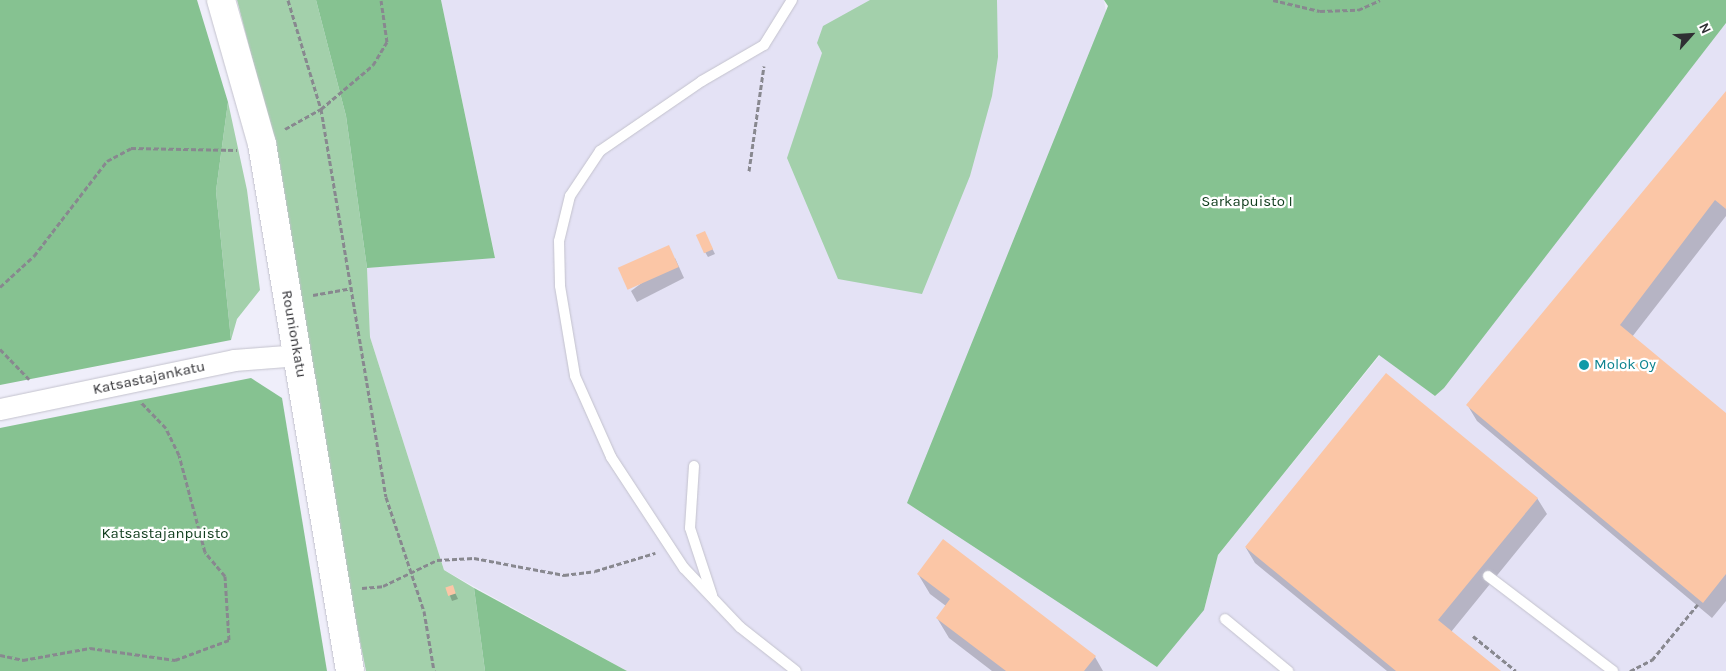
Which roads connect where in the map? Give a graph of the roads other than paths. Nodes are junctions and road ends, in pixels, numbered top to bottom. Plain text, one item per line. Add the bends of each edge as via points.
1 (221, 0) edge
2 (792, 0) edge
3 (298, 355) junction
4 (0, 409) edge
5 (694, 466) dead end
6 (1488, 576) dead end
7 (713, 601) junction
8 (1225, 619) dead end
9 (350, 671) edge
10 (796, 671) edge
11 (1288, 671) edge
12 (1613, 671) edge

1 - 3 main road, Rounionkatu via 262,144
2 - 7 lane via 764,45 600,151 570,196 559,241 560,286 575,376 611,457 670,548
3 - 4 street, Katsastajankatu via 234,360
3 - 9 main road, Rounionkatu via 334,590
5 - 7 lane via 690,528
6 - 12 lane
7 - 10 lane
8 - 11 lane

